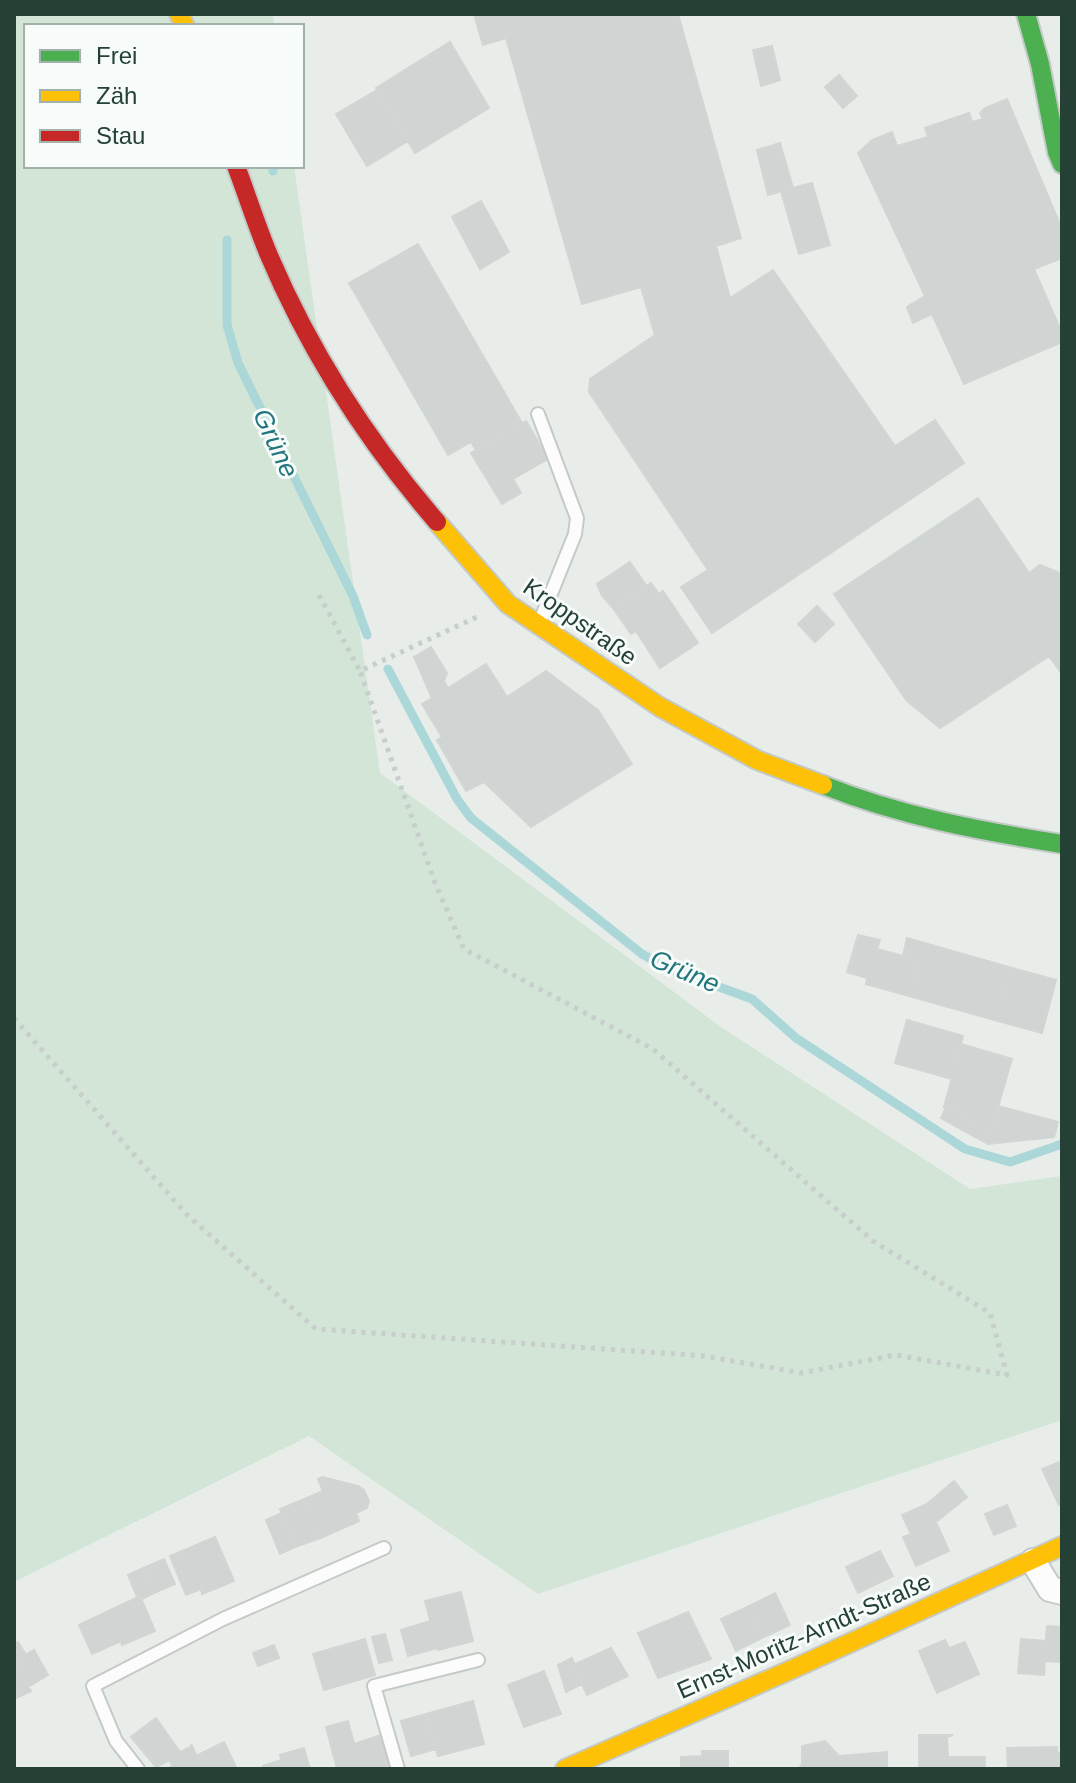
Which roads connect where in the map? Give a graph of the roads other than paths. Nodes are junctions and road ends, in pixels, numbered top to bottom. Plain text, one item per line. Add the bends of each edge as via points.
1 (1026, 14) edge
2 (1062, 164) edge
3 (237, 168) edge
4 (538, 414) dead end
5 (539, 624) junction
6 (1062, 844) edge
7 (1062, 1546) edge
8 (384, 1548) dead end
9 (1033, 1561) junction
10 (1062, 1592) edge
11 (478, 1660) dead end
12 (138, 1769) edge
13 (398, 1769) edge
14 (565, 1769) edge

1 - 2 street
3 - 5 street, Kroppstraße via 268,253 360,424 508,604
4 - 5 lane via 577,518
5 - 6 street, Kroppstraße via 660,707 757,760 875,804 965,828
7 - 9 street, Ernst-Moritz-Arndt-Straße
8 - 12 lane via 223,1619 93,1686 116,1741
9 - 10 street via 1050,1589
9 - 14 street, Ernst-Moritz-Arndt-Straße
11 - 13 lane via 374,1686

